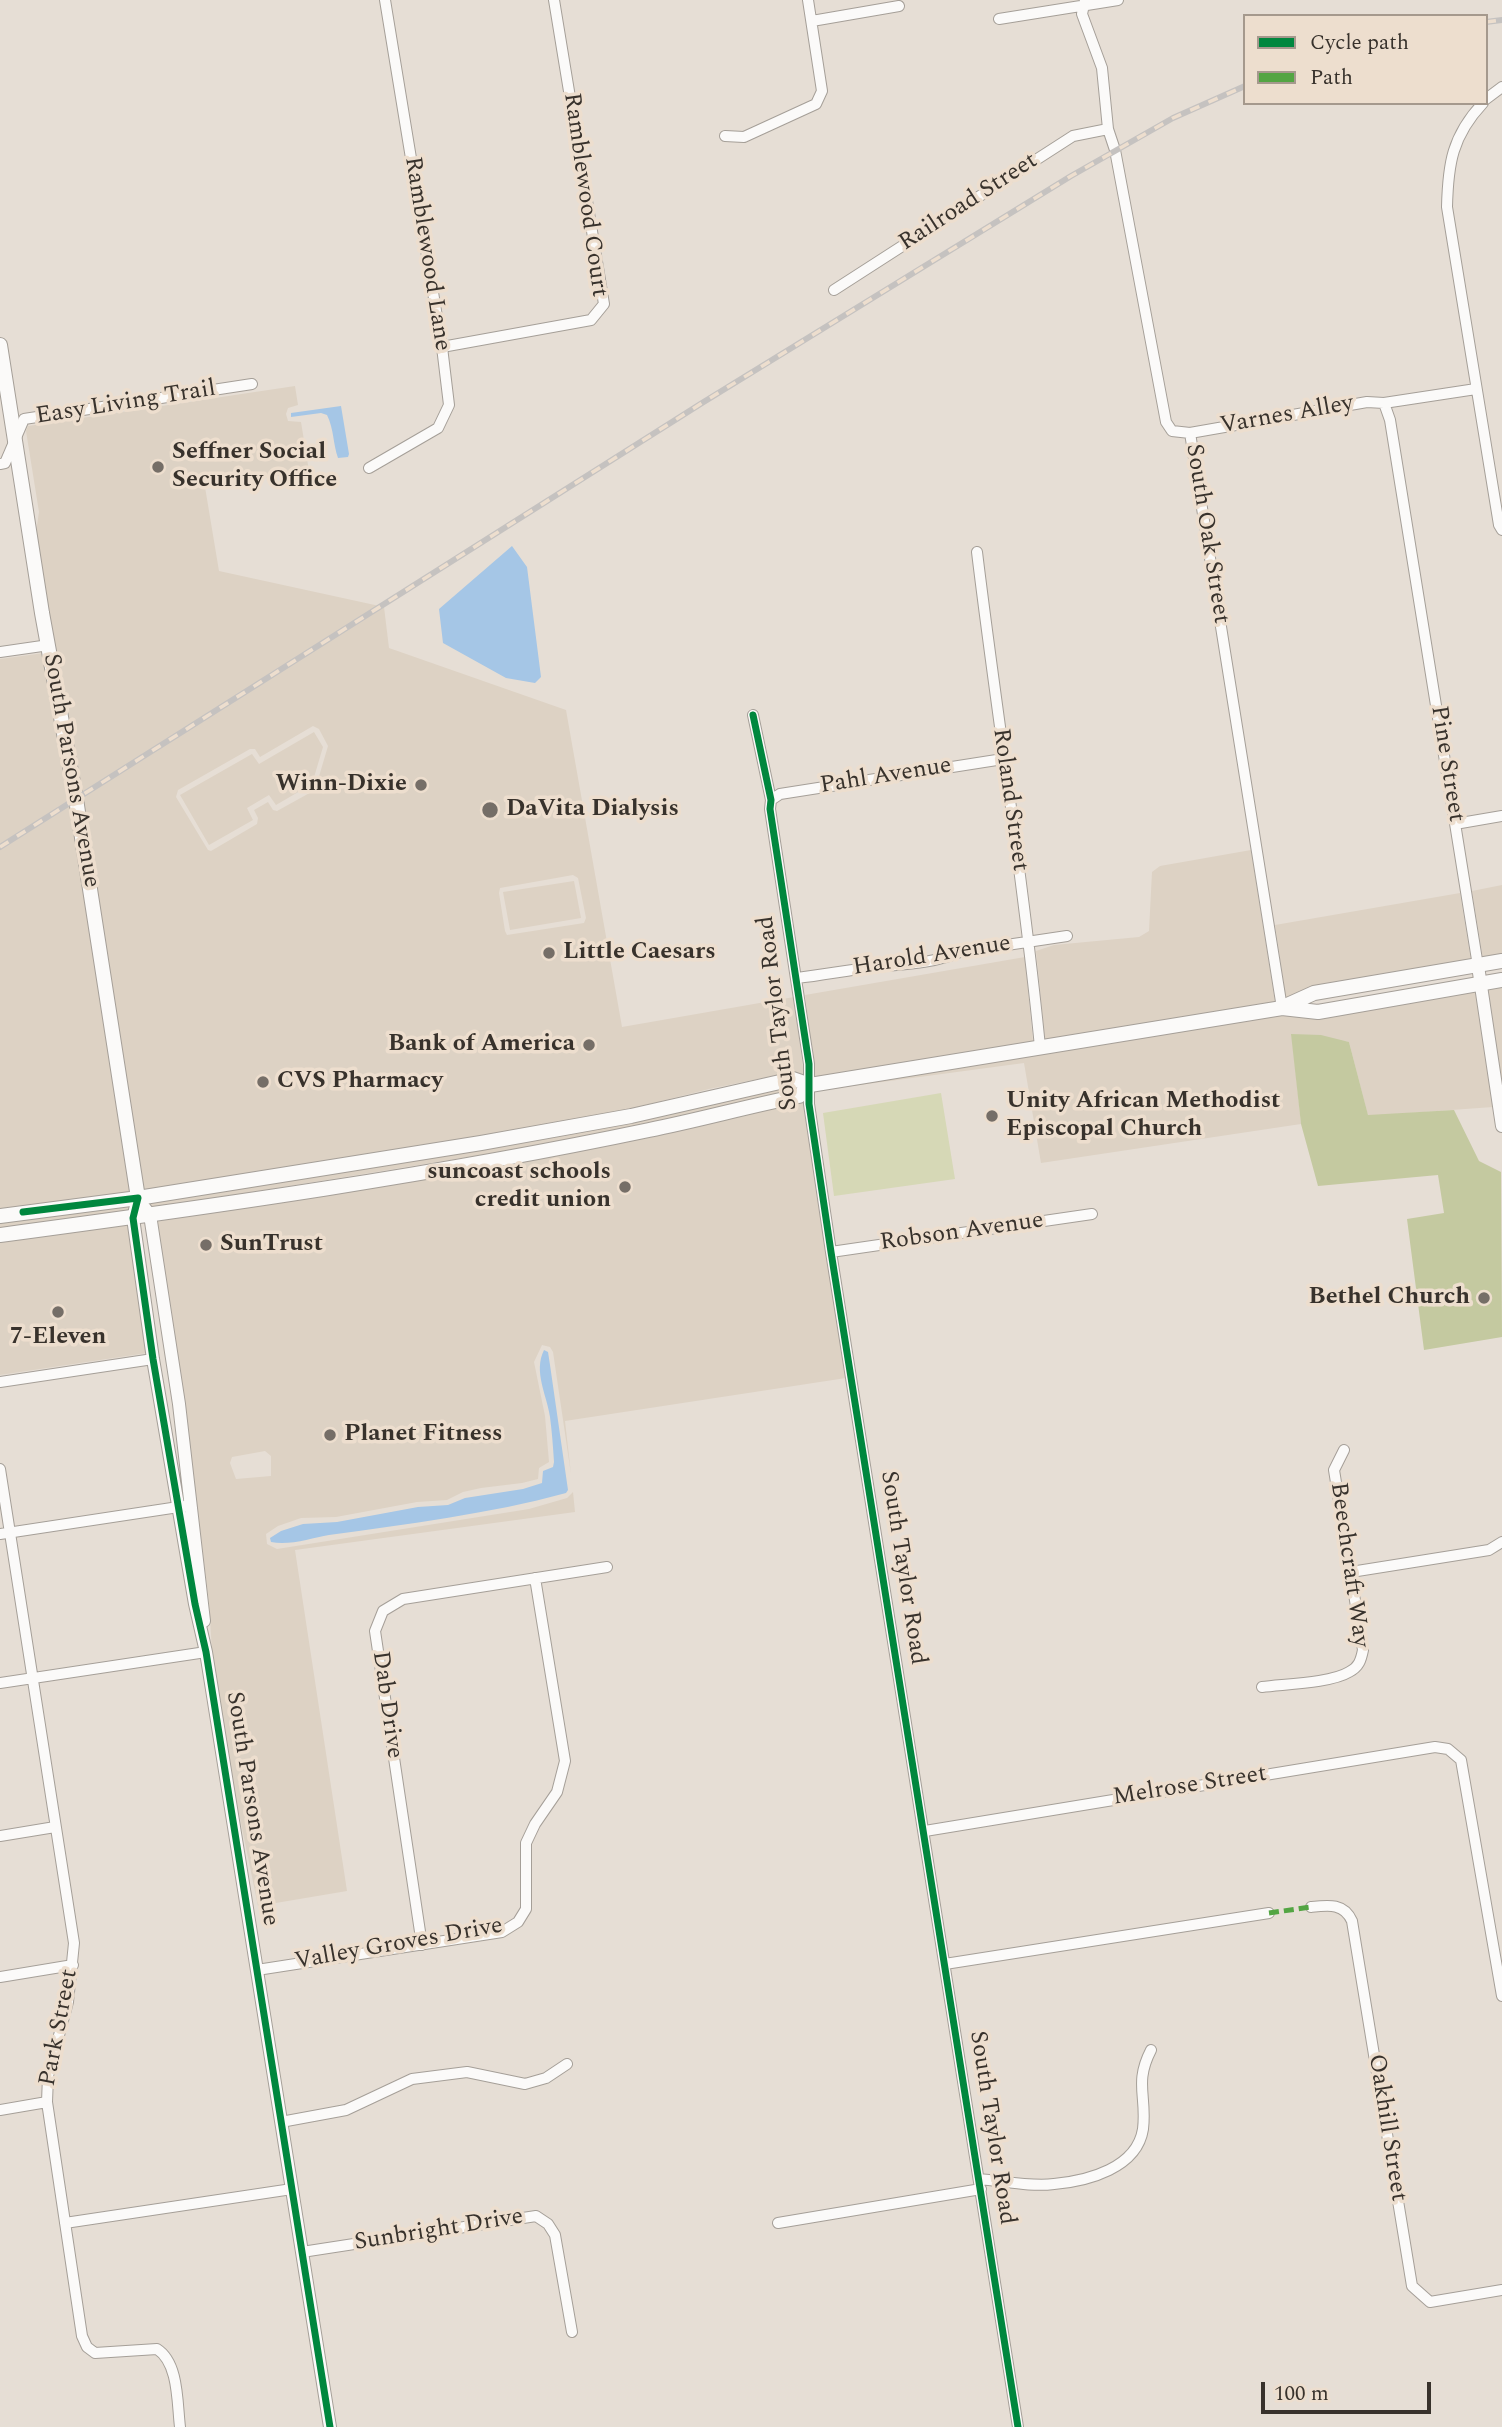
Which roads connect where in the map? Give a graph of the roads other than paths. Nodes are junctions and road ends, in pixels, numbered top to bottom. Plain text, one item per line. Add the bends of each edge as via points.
1 (385, 0) edge
2 (554, 0) edge
3 (808, 0) edge
4 (1118, 0) edge
5 (1085, 3) edge
6 (899, 6) dead end
7 (999, 19) dead end
8 (812, 21) junction
9 (1481, 105) edge
10 (1108, 129) junction
11 (725, 136) dead end
12 (834, 290) dead end
13 (0, 345) edge
14 (442, 347) junction
15 (252, 384) dead end
16 (1476, 389) junction
17 (1384, 404) junction
18 (1190, 433) junction
19 (15, 443) junction
20 (0, 464) edge
21 (369, 468) dead end
22 (1502, 530) edge
23 (976, 552) dead end
24 (49, 645) junction
25 (0, 652) edge
26 (753, 715) dead end
27 (1003, 759) junction
28 (771, 800) junction
29 (1502, 816) edge
30 (1455, 824) junction
31 (1067, 936) dead end
32 (1030, 941) junction
33 (1502, 961) edge
34 (1478, 966) junction
35 (797, 978) junction
36 (1502, 980) edge
37 (1480, 984) junction
38 (1282, 1008) junction
39 (1040, 1048) junction
40 (810, 1085) junction
41 (1502, 1126) edge
42 (138, 1198) junction
43 (1092, 1214) dead end
44 (150, 1215) junction
45 (0, 1216) edge
46 (133, 1218) junction
47 (0, 1235) edge
48 (831, 1252) junction
49 (153, 1359) junction
50 (0, 1381) edge
51 (1344, 1450) dead end
52 (0, 1469) edge
53 (185, 1506) junction
54 (4, 1533) edge
55 (1502, 1542) edge
56 (607, 1567) dead end
57 (1351, 1572) junction
58 (535, 1578) junction
59 (206, 1652) junction
60 (31, 1677) junction
61 (0, 1682) edge
62 (1262, 1687) dead end
63 (55, 1827) junction
64 (925, 1831) junction
65 (0, 1836) edge
66 (1311, 1907) dead end
67 (1269, 1913) dead end
68 (422, 1945) junction
69 (1498, 1946) edge
70 (945, 1964) junction
71 (73, 1965) junction
72 (257, 1970) junction
73 (0, 1977) edge
74 (1502, 1996) edge
75 (1151, 2050) dead end
76 (567, 2064) dead end
77 (47, 2102) junction
78 (0, 2109) edge
79 (281, 2122) junction
80 (980, 2184) junction
81 (292, 2189) junction
82 (778, 2222) dead end
83 (65, 2223) junction
84 (302, 2252) junction
85 (1502, 2290) edge
86 (572, 2332) dead end
87 (180, 2427) edge
88 (330, 2427) edge
89 (1018, 2427) edge

1 - 14 street, Ramblewood Lane
2 - 14 street, Ramblewood Court via 604,304 591,320
3 - 8 street
4 - 5 street
5 - 7 street
5 - 10 street, South Oak Street via 1082,14 1102,68
6 - 8 street
8 - 11 street via 822,91 816,104 744,137
9 - 16 street via 1454,143 1447,180 1447,207
10 - 12 street, Railroad Street via 1073,136
10 - 18 street, South Oak Street via 1166,422 1171,431
13 - 19 main road, South Parsons Avenue
14 - 21 street, Ramblewood Lane via 449,405 438,428
15 - 19 street, Easy Living Trail via 24,419
16 - 17 street, Varnes Alley
16 - 22 street
17 - 18 street, Varnes Alley via 1367,402
17 - 30 street, Pine Street
18 - 38 street, South Oak Street
19 - 20 street
19 - 24 main road, South Parsons Avenue
23 - 27 street, Roland Street
24 - 25 street
24 - 42 main road, South Parsons Avenue
26 - 28 street, South Taylor Road
27 - 28 street, Pahl Avenue via 780,794
27 - 32 street, Roland Street
28 - 35 street, South Taylor Road
29 - 30 street
30 - 34 street, Pine Street
31 - 32 street, Harold Avenue
32 - 35 street, Harold Avenue via 961,952 932,962
32 - 39 street, Roland Street
33 - 34 main road
34 - 37 street, Pine Street
34 - 38 main road via 1314,993
35 - 40 street, South Taylor Road
36 - 37 main road
37 - 38 main road via 1318,1012
37 - 41 street, Pine Street
38 - 39 main road
39 - 40 main road
40 - 42 main road via 793,1079 505,1139
40 - 44 main road via 799,1096 651,1130
40 - 48 street, South Taylor Road
42 - 44 street, South Parsons Avenue
42 - 45 main road
42 - 46 street, South Parsons Avenue
43 - 48 street, Robson Avenue
44 - 46 main road
44 - 53 street, South Parsons Avenue via 172,1350
46 - 47 main road
46 - 49 street, South Parsons Avenue
48 - 64 street, South Taylor Road
49 - 50 street
49 - 53 street, South Parsons Avenue
51 - 57 street, Beechcraft Way via 1334,1470
52 - 54 street, Park Street
53 - 54 street
53 - 59 street, South Parsons Avenue via 204,1603
54 - 60 street, Park Street
55 - 57 street via 1489,1550
56 - 58 street, Dab Drive
57 - 62 street, Beechcraft Way via 1361,1662 1332,1678
58 - 68 street, Valley Groves Drive via 565,1761 557,1792 526,1843 526,1909 518,1922 502,1932
58 - 68 street, Dab Drive via 402,1599 383,1611 375,1631
59 - 60 street
59 - 72 street, South Parsons Avenue
60 - 61 street
60 - 63 street, Park Street
63 - 65 street
63 - 71 street, Park Street via 74,1943
64 - 69 street, Melrose Street via 1435,1747 1448,1749 1461,1760
64 - 70 street, South Taylor Road
66 - 85 street, Oakhill Street via 1343,1908 1352,1921 1412,2286 1430,2302
67 - 70 street
68 - 72 street, Valley Groves Drive
69 - 74 street
70 - 80 street, South Taylor Road
71 - 73 street
71 - 77 street, Park Street via 48,2076
72 - 79 street, South Parsons Avenue
75 - 80 street via 1141,2076 1143,2130 1139,2145 1125,2162 1106,2172 1055,2185
76 - 79 street via 546,2078 525,2084 467,2073 412,2079 346,2110
77 - 78 street
77 - 83 street, Park Street
79 - 81 street, South Parsons Avenue
80 - 82 street
80 - 89 street, South Taylor Road
81 - 83 street
81 - 84 street, South Parsons Avenue
83 - 87 street, Park Street via 87,2347 96,2353 158,2349 166,2354
84 - 86 street, Sunbright Drive via 536,2216 555,2235
84 - 88 street, South Parsons Avenue

